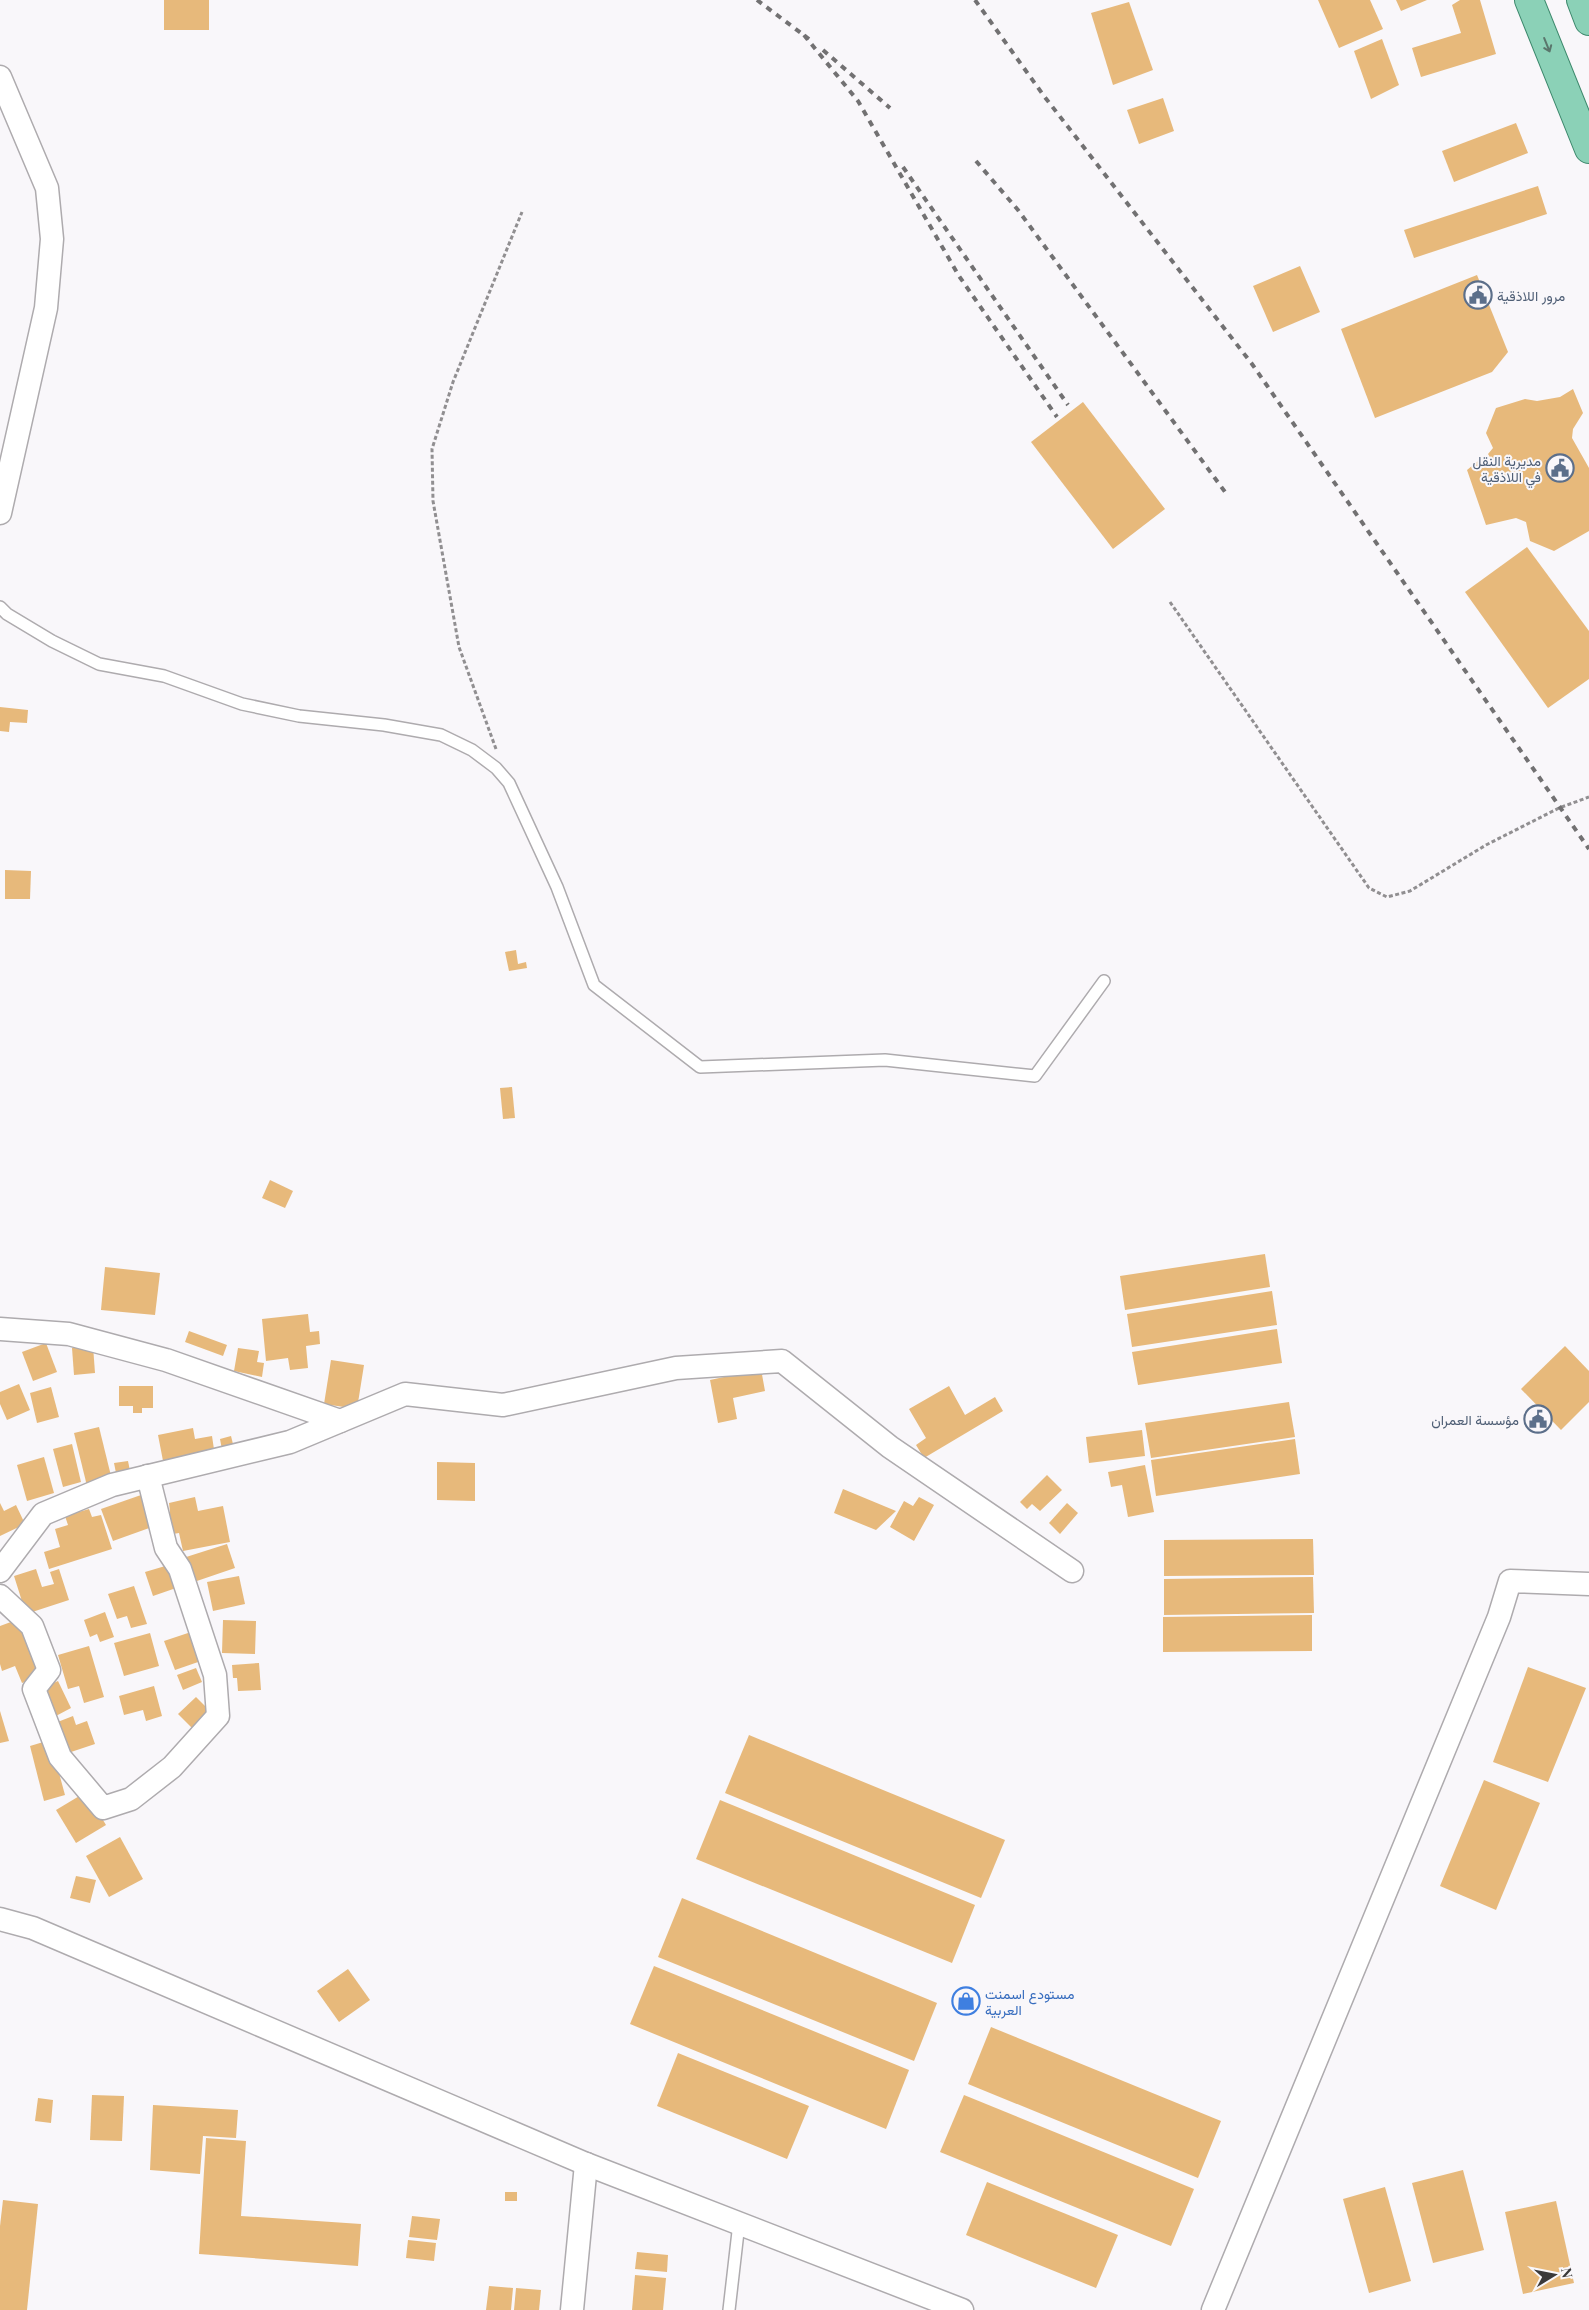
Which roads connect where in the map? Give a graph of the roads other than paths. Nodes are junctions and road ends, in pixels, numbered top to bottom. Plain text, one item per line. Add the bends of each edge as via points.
1 (1529, 0) edge
2 (1581, 0) edge
3 (1589, 21) edge
4 (0, 77) edge
5 (1589, 149) edge
6 (0, 513) edge
7 (0, 607) edge
8 (1104, 981) dead end
9 (0, 1329) edge
10 (340, 1421) junction
11 (148, 1476) junction
12 (0, 1571) edge
13 (1072, 1571) dead end
14 (1589, 1584) edge
15 (0, 1596) edge
16 (0, 1919) edge
17 (586, 2164) junction
18 (739, 2223) junction
19 (572, 2310) edge
20 (729, 2310) edge
21 (962, 2310) edge
22 (1213, 2310) edge

1 -> 5 main road
2 - 3 main road
4 - 6 street via 46,188 52,239 46,308
7 - 8 lane via 52,641 99,664 164,676 242,704 299,716 441,735 472,750 496,768 509,783 557,887 594,985 700,1067 885,1060 1035,1076
9 - 10 street via 69,1334 166,1360
10 - 11 street via 290,1442
10 - 13 street via 405,1394 503,1405 676,1368 782,1361 890,1447
11 - 12 street via 112,1485 44,1514
11 - 15 street via 166,1548 180,1569 215,1675 218,1716 172,1767 131,1800 103,1808 60,1757 34,1688 49,1670 32,1626
14 - 22 street via 1510,1581 1499,1618
16 - 17 street via 33,1928
17 - 18 street
17 - 19 street
18 - 20 lane
18 - 21 street

